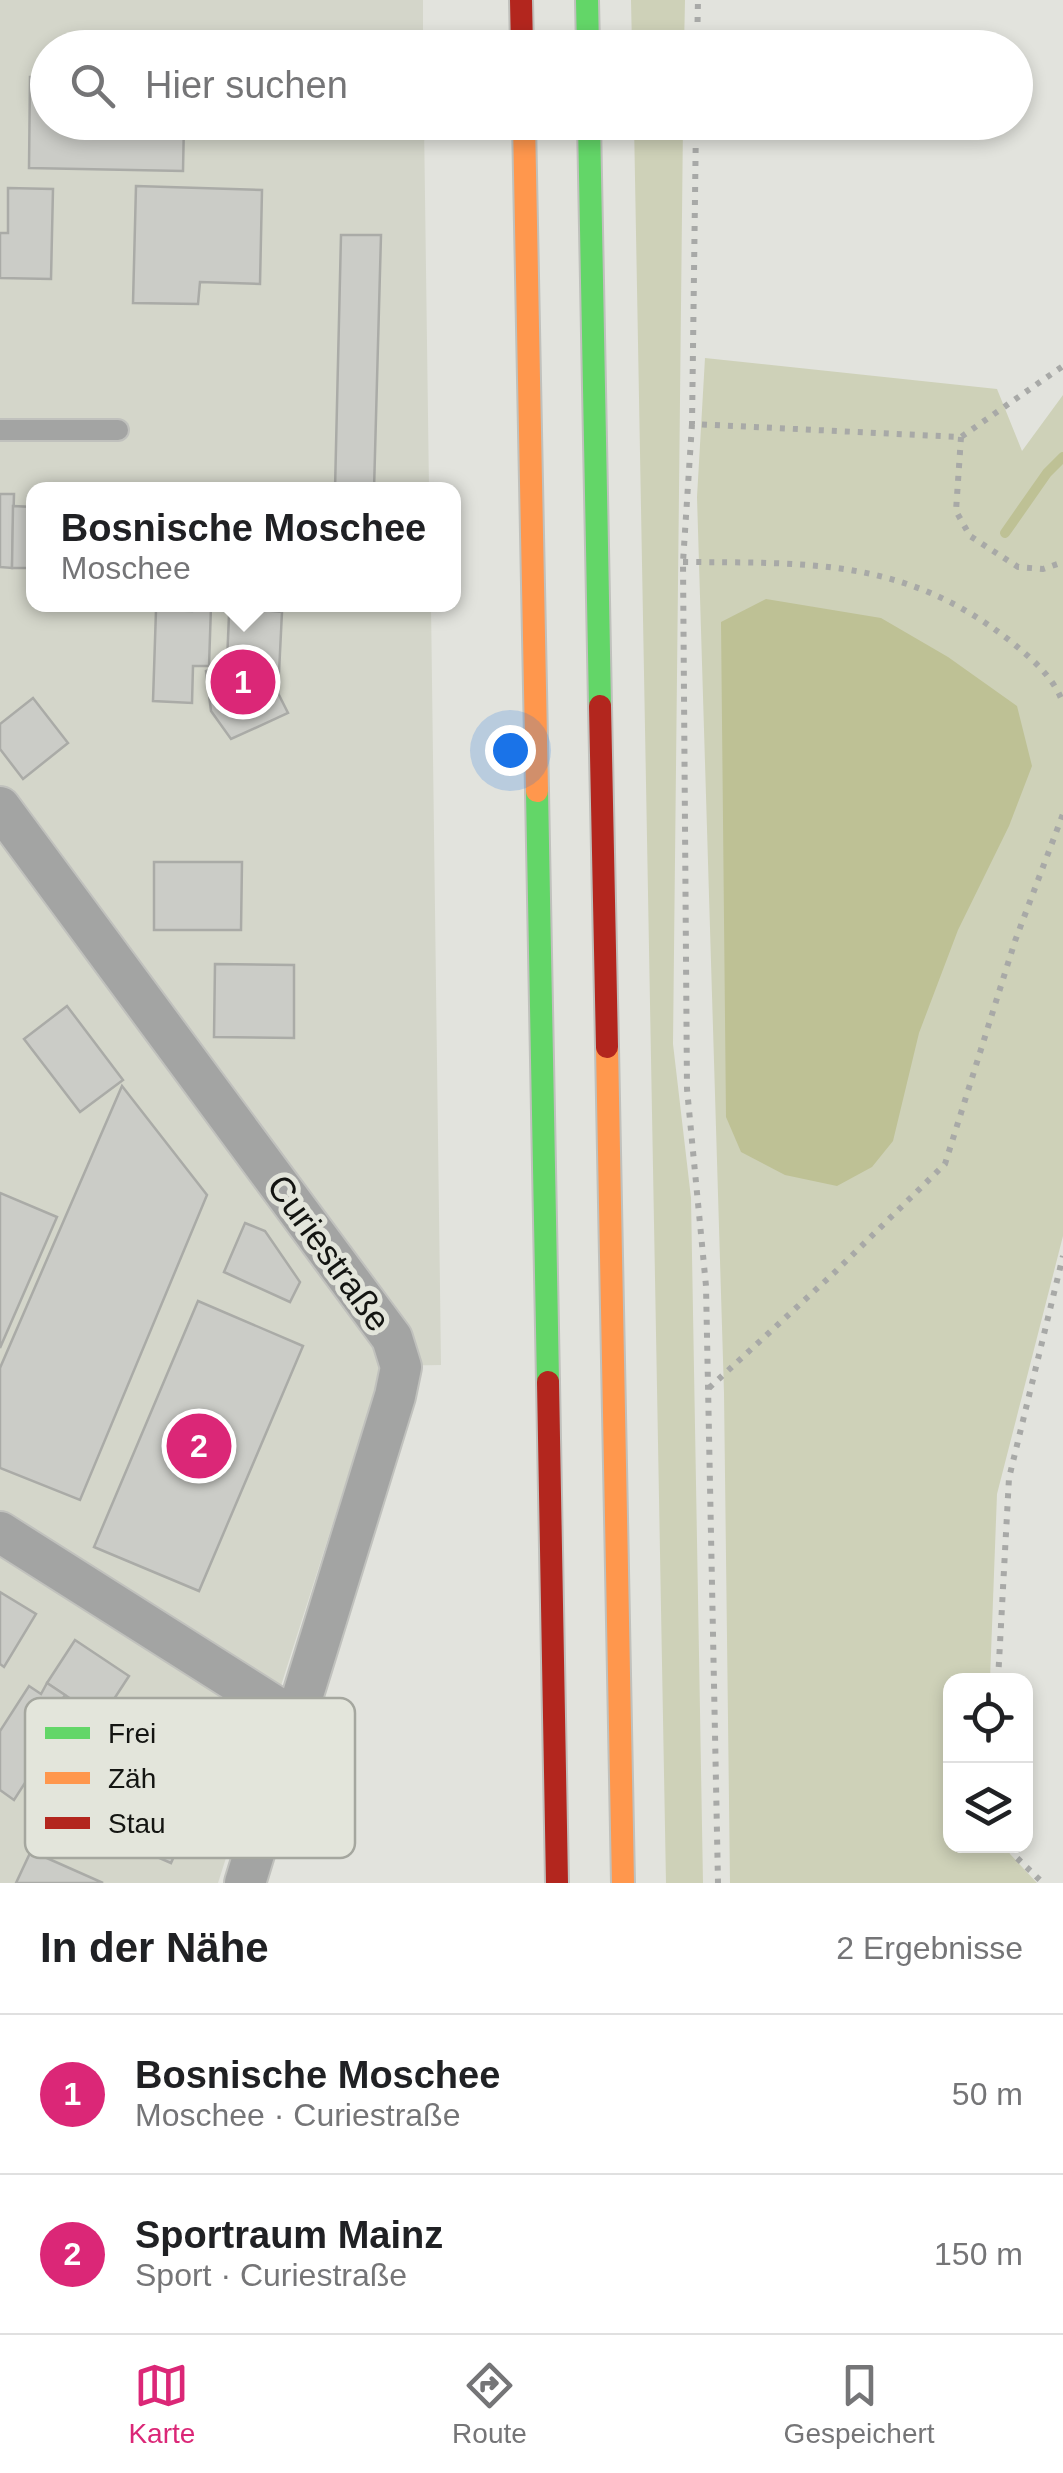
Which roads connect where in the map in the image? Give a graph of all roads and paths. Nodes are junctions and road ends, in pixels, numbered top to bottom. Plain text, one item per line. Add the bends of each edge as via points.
1 (522, 0) edge
2 (587, 0) edge
3 (698, 0) edge
4 (522, 30) edge
5 (588, 30) edge
6 (698, 30) edge
7 (524, 140) edge
8 (589, 140) edge
9 (696, 140) edge
10 (1063, 366) edge
11 (692, 424) junction
12 (0, 430) edge
13 (118, 430) dead end
14 (962, 436) junction
15 (683, 562) junction
16 (1063, 562) edge
17 (1063, 703) edge
18 (0, 807) edge
19 (1063, 814) edge
20 (1063, 1256) edge
21 (708, 1388) junction
22 (0, 1532) edge
23 (998, 1673) edge
24 (261, 1698) edge
25 (301, 1698) edge
26 (1015, 1853) edge
27 (253, 1858) edge
28 (246, 1883) edge
29 (557, 1883) edge
30 (623, 1883) edge
31 (718, 1883) edge
32 (1043, 1883) edge

1 - 4 highway
2 - 5 highway
3 - 6 path
7 - 29 highway
8 - 30 highway
9 - 11 path
10 - 14 path
11 - 14 path
11 - 15 path
12 - 13 lane
14 - 16 path via 956,511 970,536 1018,567
15 - 17 path via 814,563 912,585 985,622 1038,664
15 - 21 path via 688,1089
18 - 25 street, Curiestraße via 392,1338 400,1367 395,1396
19 - 21 path via 945,1164
20 - 23 path via 1009,1478
21 - 31 path
22 - 24 street
26 - 32 path
27 - 28 street, Curiestraße

